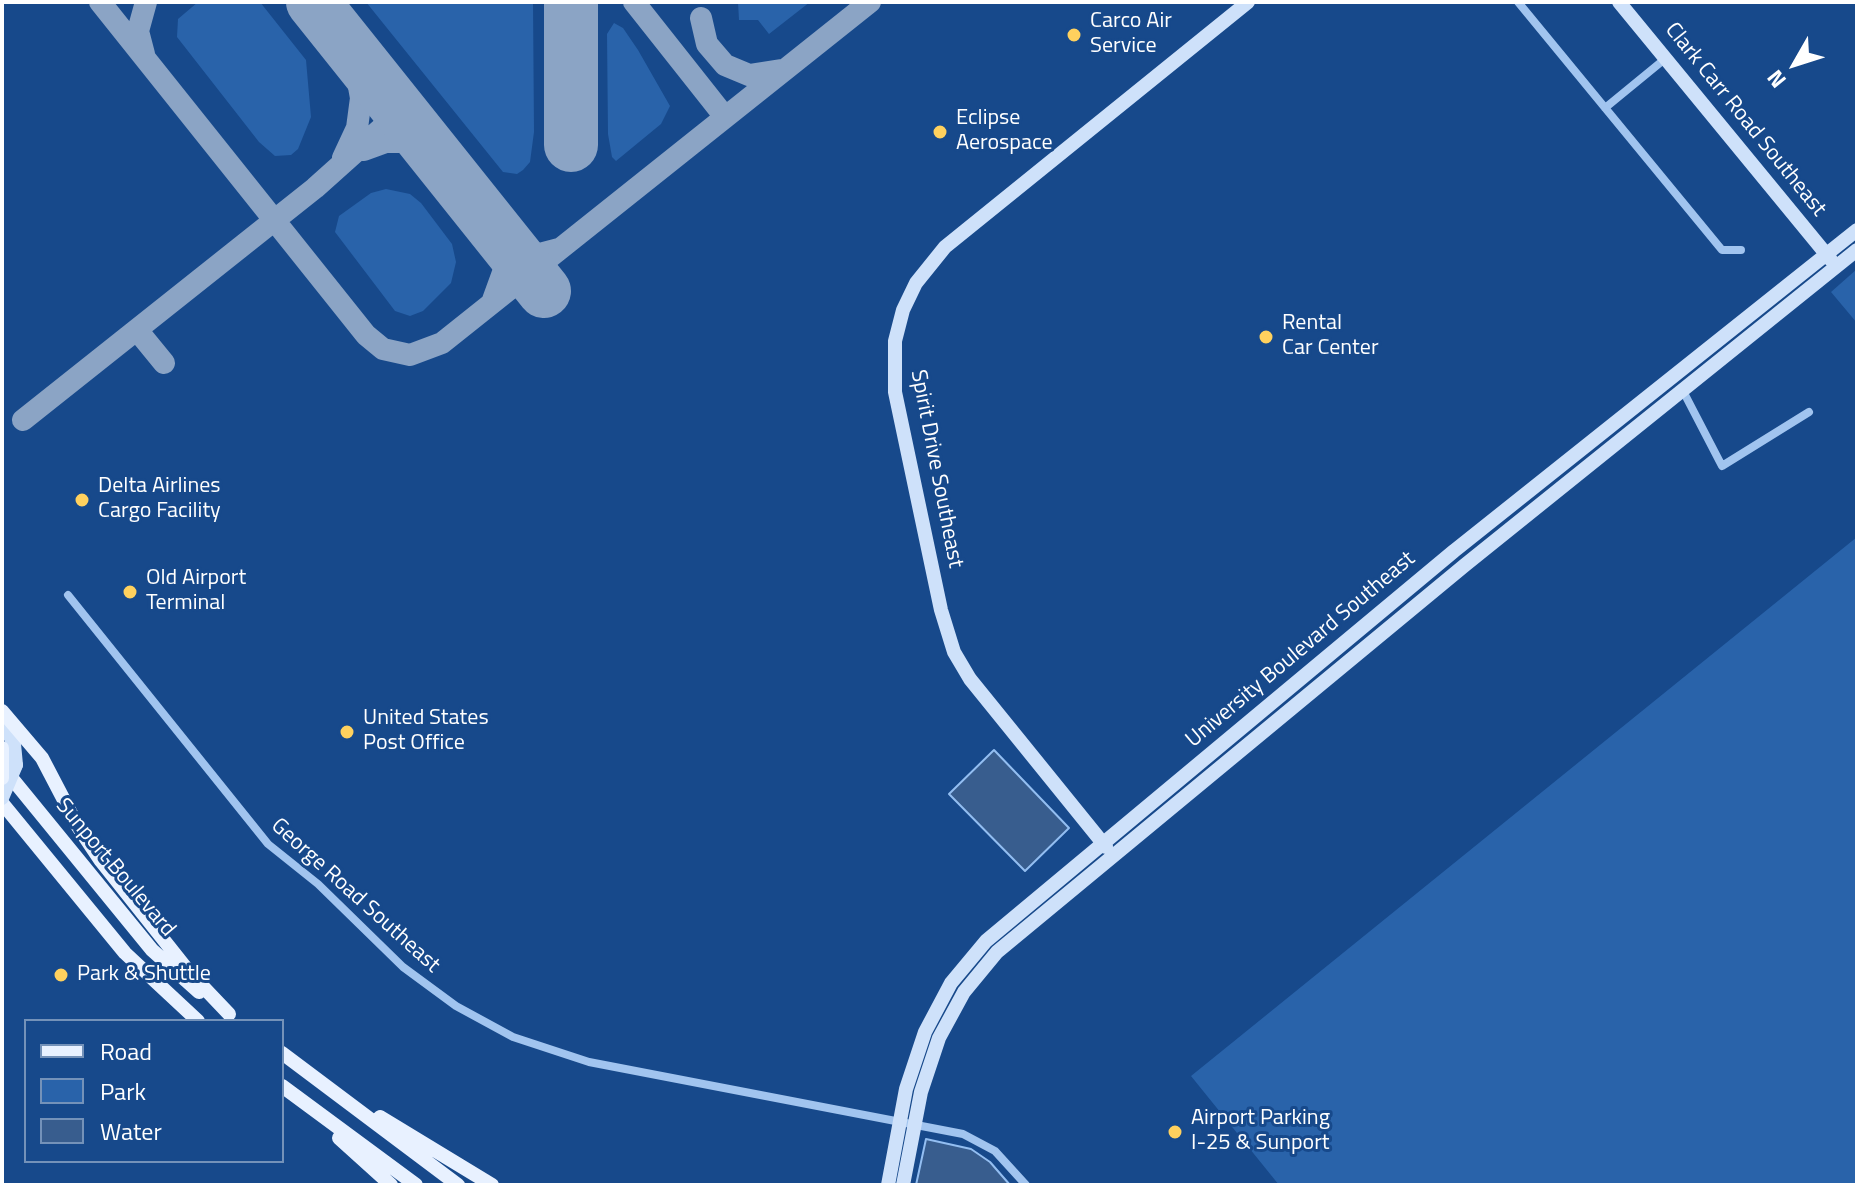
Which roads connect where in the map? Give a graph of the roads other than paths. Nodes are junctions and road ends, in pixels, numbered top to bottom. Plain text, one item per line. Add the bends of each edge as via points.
1 (1248, 2) edge
2 (1518, 2) edge
3 (1619, 2) edge
4 (1666, 58) junction
5 (1605, 108) junction
6 (1857, 230) edge
7 (1741, 250) dead end
8 (1857, 250) edge
9 (1826, 253) junction
10 (1837, 266) junction
11 (1672, 375) junction
12 (1683, 391) junction
13 (1809, 412) dead end
14 (68, 595) dead end
15 (2, 711) edge
16 (2, 721) edge
17 (2, 747) edge
18 (9, 765) edge
19 (2, 778) edge
20 (2, 800) edge
21 (1102, 842) junction
22 (1112, 854) junction
23 (233, 1018) edge
24 (196, 1019) edge
25 (284, 1054) edge
26 (321, 1082) junction
27 (284, 1087) edge
28 (284, 1088) edge
29 (908, 1122) junction
30 (391, 1185) edge
31 (416, 1185) edge
32 (458, 1185) edge
33 (492, 1185) edge
34 (888, 1185) edge
35 (903, 1185) edge
36 (1026, 1185) edge

1 - 21 main road, Spirit Drive Southeast via 945,247 916,283 895,341 895,392 954,652
2 - 5 street
3 - 4 main road, Clark Carr Road Southeast
4 - 5 street
4 - 9 main road, Clark Carr Road Southeast
5 - 7 street via 1722,250
6 - 9 main road, University Boulevard Southeast
8 - 10 main road, University Boulevard Southeast
9 - 10 main road, Clark Carr Road Southeast
9 - 11 main road, University Boulevard Southeast
10 - 12 main road, University Boulevard Southeast
11 - 12 street
11 - 21 main road, University Boulevard Southeast
12 - 13 street via 1722,466
12 - 22 main road, University Boulevard Southeast
14 - 29 street, George Road Southeast via 268,844 443,998 505,1033 574,1059
15 - 23 main road via 42,758 101,861
16 - 18 main road via 14,744
17 - 19 main road, bridge
18 - 20 main road, bridge
18 - 23 main road, Sunport Boulevard via 152,950
20 - 24 main road, Sunport Boulevard via 125,953
21 - 22 main road, Spirit Drive Southeast
21 - 29 main road, University Boulevard Southeast via 992,935 951,983 917,1051
22 - 29 main road, University Boulevard Southeast via 1009,940 974,978 935,1047
25 - 26 main road
26 - 32 main road
26 - 33 main road
27 - 31 main road
28 - 30 main road
29 - 34 main road, University Boulevard Southeast
29 - 35 main road, University Boulevard Southeast
29 - 36 street, George Road Southeast via 985,1145

